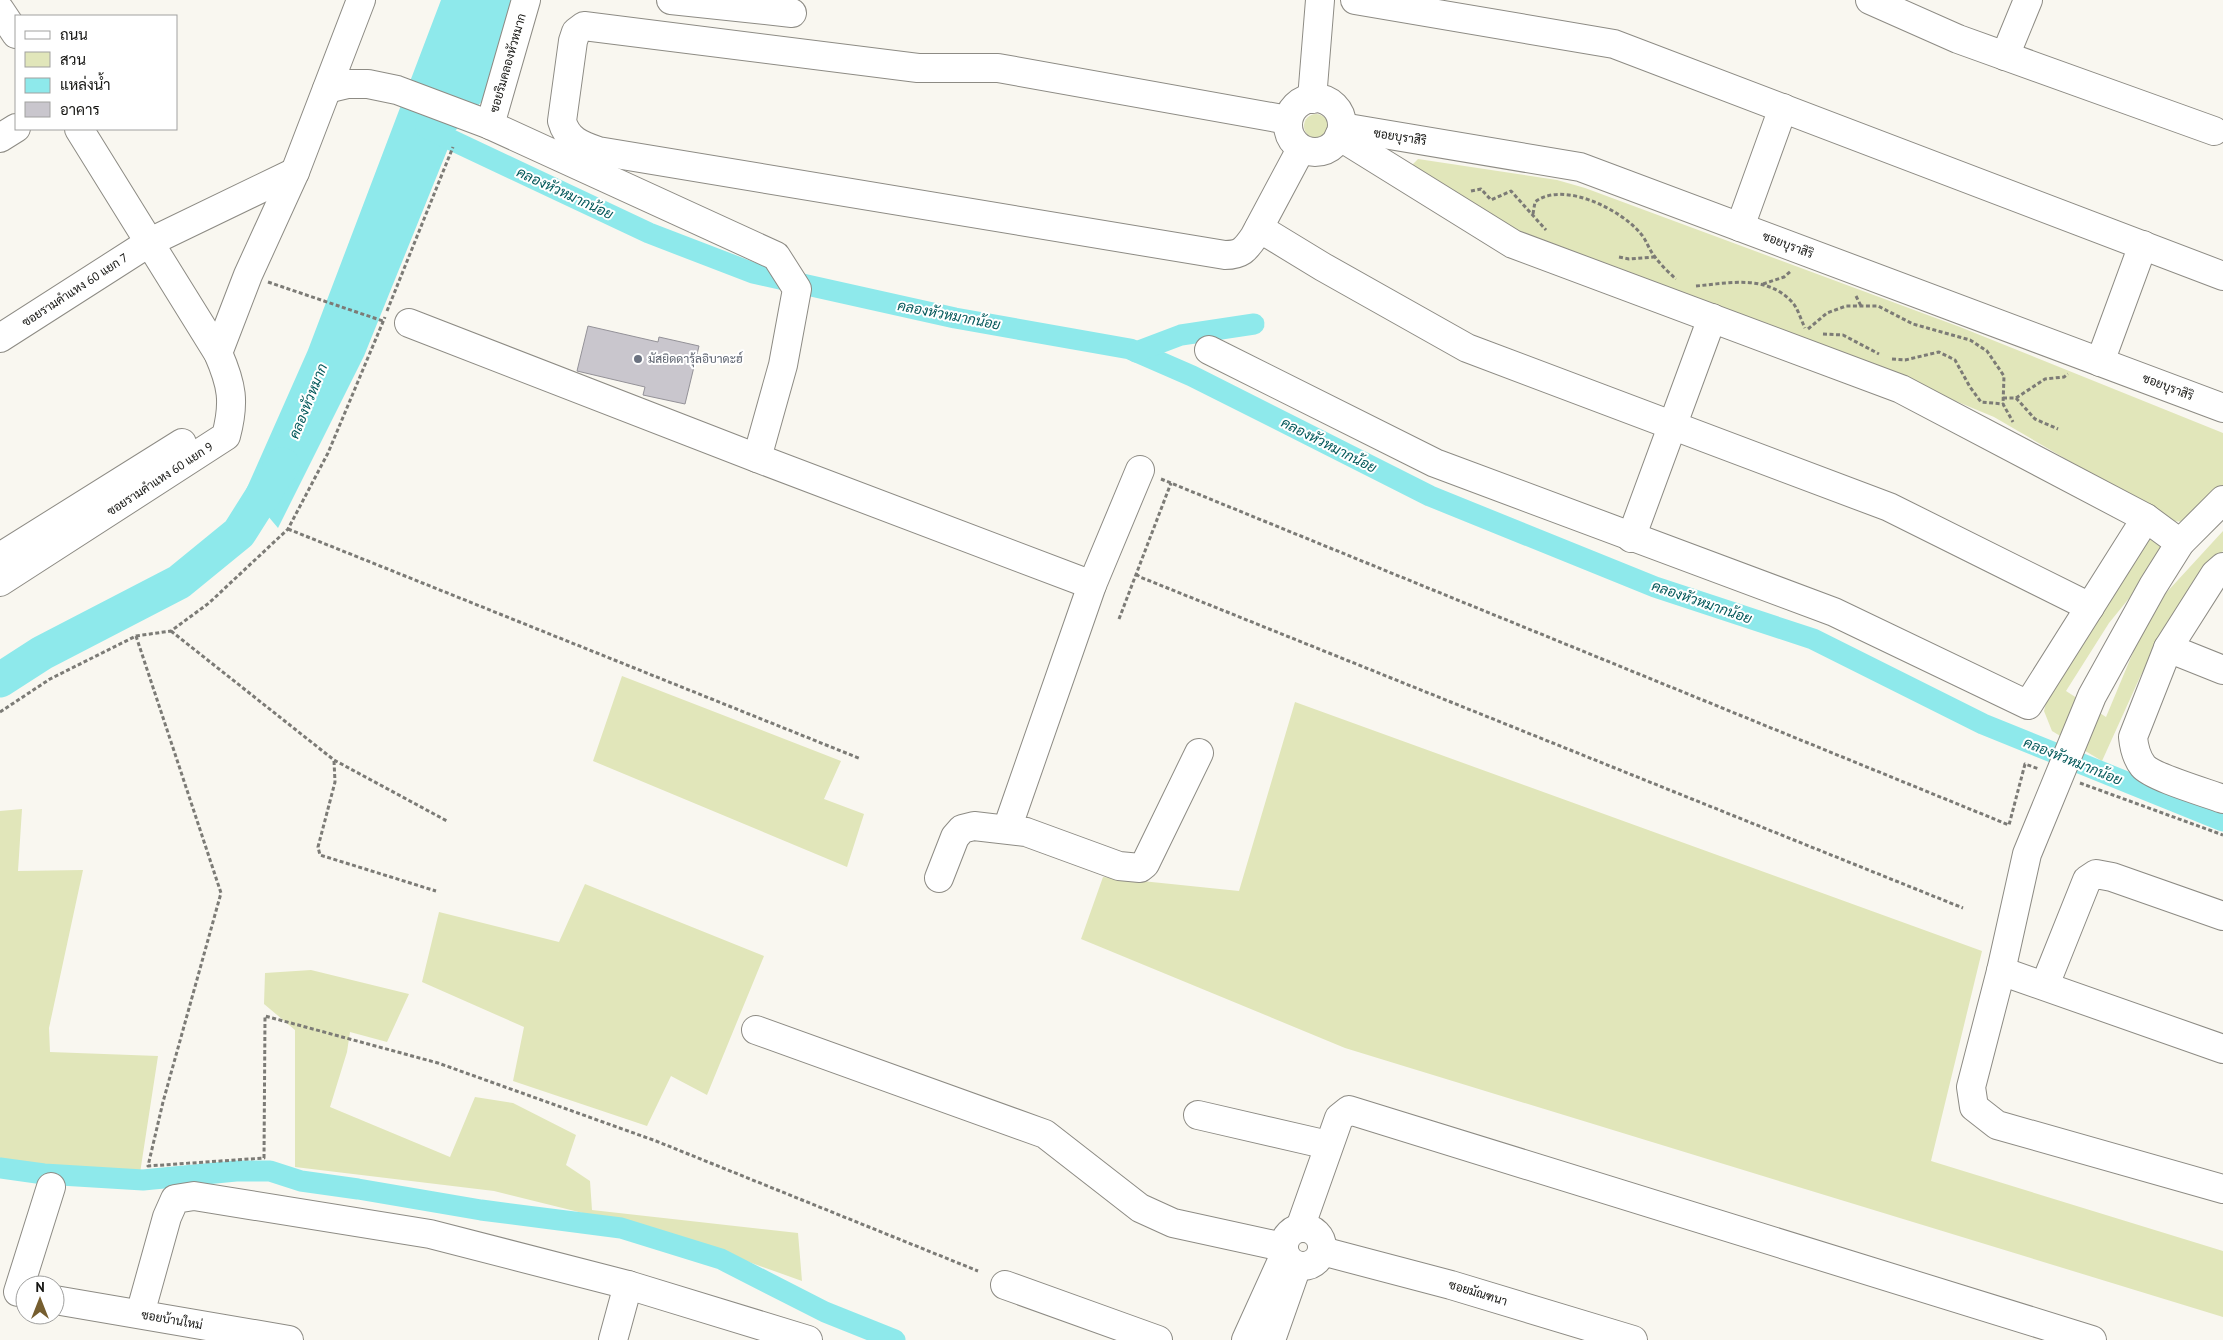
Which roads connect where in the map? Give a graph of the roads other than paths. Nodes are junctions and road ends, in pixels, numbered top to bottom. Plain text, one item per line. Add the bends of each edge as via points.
1 (361, 0) edge
2 (526, 0) edge
3 (671, 0) edge
4 (1320, 0) edge
5 (1355, 0) edge
6 (1870, 0) edge
7 (2028, 0) edge
8 (0, 10) edge
9 (792, 13) dead end
10 (15, 32) edge
11 (2005, 56) junction
12 (326, 89) junction
13 (1312, 99) junction
14 (1783, 108) junction
15 (1288, 120) junction
16 (484, 123) junction
17 (15, 129) edge
18 (80, 130) edge
19 (2214, 131) dead end
20 (1341, 132) junction
21 (0, 138) edge
22 (1301, 149) junction
23 (295, 172) junction
24 (1740, 227) junction
25 (1259, 228) junction
26 (150, 242) junction
27 (2143, 245) junction
28 (2223, 276) edge
29 (1712, 318) junction
30 (408, 323) dead end
31 (0, 338) edge
32 (1209, 350) dead end
33 (218, 353) junction
34 (2095, 360) junction
35 (2223, 408) edge
36 (231, 416) junction
37 (1674, 424) junction
38 (757, 458) junction
39 (1140, 470) road end
40 (2223, 500) edge
41 (2146, 518) junction
42 (1631, 538) junction
43 (2180, 543) junction
44 (0, 557) edge
45 (2223, 567) edge
46 (0, 582) edge
47 (1092, 585) junction
48 (2090, 607) junction
49 (2168, 648) junction
50 (2223, 670) edge
51 (1199, 753) dead end
52 (2223, 798) edge
53 (1007, 829) junction
54 (939, 878) dead end
55 (2223, 916) edge
56 (2002, 971) junction
57 (2045, 985) junction
58 (756, 1030) dead end
59 (2223, 1049) edge
60 (1198, 1115) dead end
61 (1328, 1145) junction
62 (51, 1187) dead end
63 (2223, 1189) edge
64 (1291, 1249) junction
65 (628, 1285) junction
66 (1005, 1285) dead end
67 (14, 1292) edge
68 (65, 1302) edge
69 (140, 1314) junction
70 (289, 1340) edge
71 (613, 1340) edge
72 (808, 1340) edge
73 (1158, 1340) edge
74 (1246, 1340) edge
75 (1271, 1340) edge
76 (1633, 1340) edge
77 (2092, 1340) edge

1 - 12 street
2 - 16 street, ซอยริมคลองหัวหมาก
3 - 9 street
4 - 13 street
5 - 14 street via 1614,44
6 - 11 street
7 - 11 street
8 - 10 street
11 - 19 street
12 - 16 street via 368,84 397,90
12 - 23 street
13 - 15 street via 1296,106
13 - 20 street via 1322,99 1337,110
14 - 24 street
14 - 27 street
15 - 22 street via 1290,137
15 - 25 street via 998,68 918,68 584,26 576,32 573,41 562,121 564,131 579,144 598,151 1209,254 1237,255 1245,250
16 - 38 street via 776,256 797,289 783,365
17 - 21 street
18 - 26 street
20 - 22 street via 1327,150
20 - 24 street, ซอยบุราสิริ via 1580,167
20 - 29 street via 1513,244
22 - 25 street
23 - 26 street, ซอยรามคำแหง 60 แยก 7
23 - 33 street via 248,275
24 - 34 street, ซอยบุราสิริ
25 - 37 street via 1467,348
26 - 31 street, ซอยรามคำแหง 60 แยก 7
26 - 33 street
27 - 28 street
27 - 34 street
29 - 37 street
29 - 41 street via 1901,389
30 - 38 street
32 - 42 street via 1435,463
33 - 36 street via 230,379
34 - 35 street, ซอยบุราสิริ
36 - 44 street, ซอยรามคำแหง 60 แยก 9 via 211,424
36 - 46 street, ซอยรามคำแหง 60 แยก 9 via 226,436
37 - 42 street
37 - 48 street via 1889,507
38 - 47 street
39 - 47 street
40 - 43 street
41 - 43 street
41 - 48 street
42 - 48 street via 1834,612 2028,705
43 - 56 street via 2092,696 2027,854
45 - 49 street via 2215,574
47 - 53 street
49 - 50 street
49 - 52 street via 2133,737 2135,752 2144,768
51 - 53 street via 1145,864 1140,868 1119,866 1026,832
53 - 54 street via 974,826 962,829 955,837
55 - 57 street via 2096,874 2087,880
56 - 57 street
56 - 63 street via 1971,1087 1974,1107 1997,1125
57 - 59 street
58 - 64 street via 1045,1134 1140,1208 1173,1223
60 - 61 street
61 - 64 street
61 - 77 street via 1339,1118 1349,1110 1362,1112
62 - 67 street
64 - 74 street
64 - 75 street
64 - 76 street, ซอยมัณฑนา via 1312,1230 1320,1239 1322,1252 1432,1279
65 - 69 street via 430,1234 194,1196 175,1199
65 - 71 street
65 - 72 street
66 - 73 street
68 - 69 street, ซอยบ้านใหม่
69 - 70 street, ซอยบ้านใหม่

